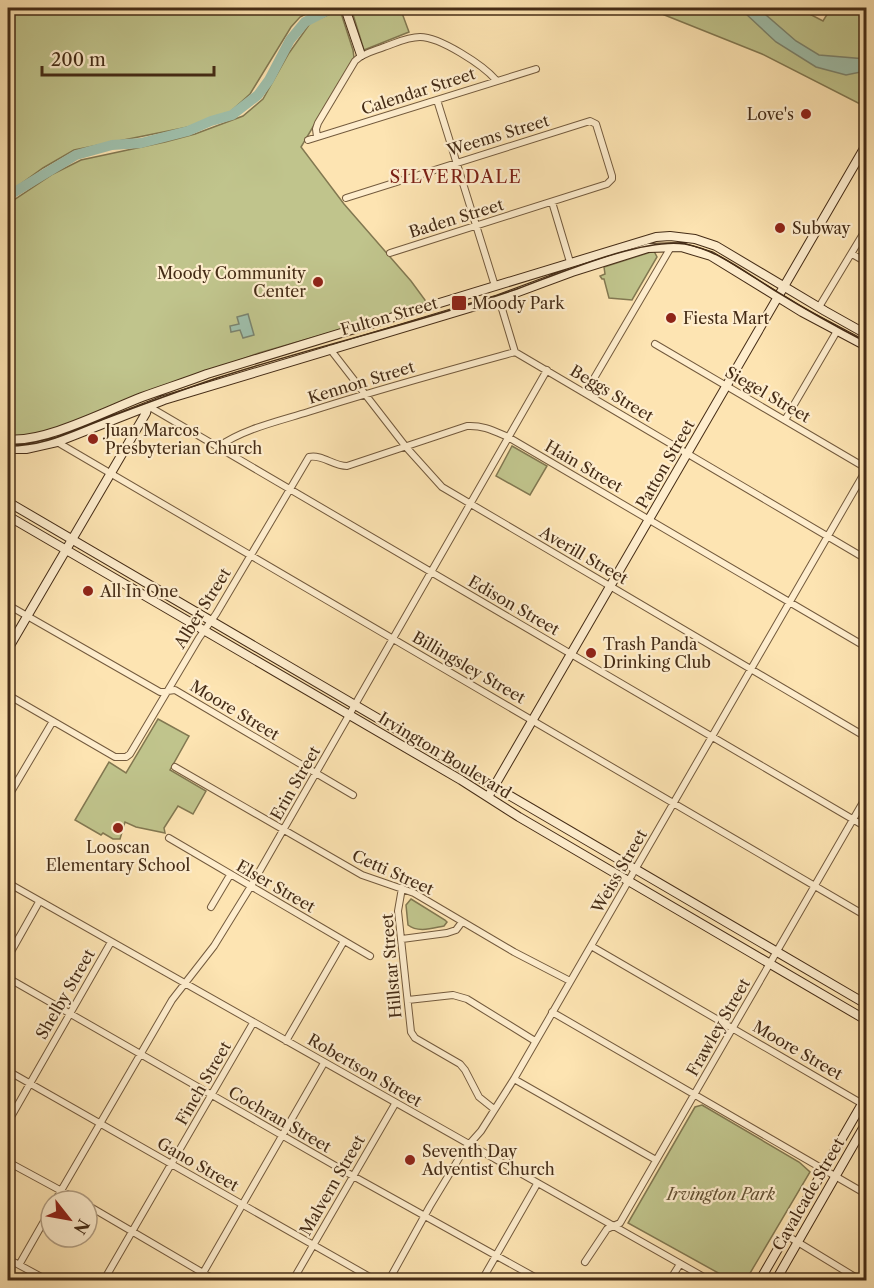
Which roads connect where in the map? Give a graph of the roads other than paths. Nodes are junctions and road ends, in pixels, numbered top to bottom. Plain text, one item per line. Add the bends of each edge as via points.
1 (345, 8) edge
2 (361, 55) junction
3 (536, 69) dead end
4 (496, 80) junction
5 (437, 100) junction
6 (317, 137) junction
7 (308, 140) dead end
8 (867, 145) edge
9 (457, 162) junction
10 (599, 187) joint
11 (346, 198) dead end
12 (552, 202) junction
13 (476, 226) junction
14 (867, 229) edge
15 (671, 247) junction
16 (390, 253) dead end
17 (852, 254) junction
18 (570, 262) junction
19 (867, 262) edge
20 (495, 286) junction
21 (786, 286) junction
22 (779, 298) junction
23 (499, 299) junction
24 (819, 308) junction
25 (837, 331) junction
26 (867, 334) edge
27 (655, 344) dead end
28 (867, 346) edge
29 (330, 349) junction
30 (515, 352) junction
31 (547, 370) junction
32 (728, 386) junction
33 (586, 392) junction
34 (364, 394) junction
35 (145, 396) junction
36 (148, 406) junction
37 (785, 420) junction
38 (508, 437) junction
39 (8, 439) edge
40 (57, 442) junction
41 (218, 447) junction
42 (406, 447) junction
43 (8, 449) edge
44 (688, 454) junction
45 (304, 463) joint
46 (867, 469) edge
47 (110, 473) junction
48 (289, 489) junction
49 (8, 502) edge
50 (470, 504) junction
51 (8, 516) edge
52 (650, 520) junction
53 (827, 536) junction
54 (71, 540) junction
55 (65, 550) junction
56 (250, 556) junction
57 (867, 559) edge
58 (431, 571) junction
59 (129, 573) junction
60 (123, 583) junction
61 (611, 586) junction
62 (790, 602) junction
63 (8, 605) edge
64 (27, 616) junction
65 (212, 620) junction
66 (204, 630) junction
67 (392, 639) junction
68 (867, 647) edge
69 (8, 650) edge
70 (572, 654) junction
71 (283, 662) junction
72 (751, 669) junction
73 (277, 673) junction
74 (167, 692) junction
75 (8, 695) edge
76 (354, 704) junction
77 (348, 715) junction
78 (533, 720) junction
79 (52, 721) junction
80 (713, 736) junction
81 (867, 737) edge
82 (447, 758) junction
83 (175, 767) dead end
84 (440, 768) junction
85 (316, 774) junction
86 (495, 786) junction
87 (353, 795) dead end
88 (8, 797) edge
89 (488, 797) junction
90 (867, 797) edge
91 (674, 804) junction
92 (854, 820) junction
93 (867, 827) edge
94 (283, 830) junction
95 (571, 831) junction
96 (169, 838) dead end
97 (563, 843) junction
98 (635, 869) junction
99 (230, 874) junction
100 (628, 881) junction
101 (8, 883) edge
102 (251, 886) junction
103 (815, 886) junction
104 (402, 888) junction
105 (39, 902) junction
106 (211, 908) dead end
107 (706, 909) junction
108 (867, 916) edge
109 (462, 922) junction
110 (698, 922) junction
111 (402, 939) junction
112 (344, 941) junction
113 (111, 942) junction
114 (591, 946) junction
115 (778, 951) junction
116 (370, 956) dead end
117 (8, 957) edge
118 (770, 964) junction
119 (8, 978) edge
120 (570, 981) junction
121 (184, 983) junction
122 (850, 994) junction
123 (408, 1000) junction
124 (867, 1004) edge
125 (842, 1006) junction
126 (552, 1011) junction
127 (69, 1012) junction
128 (867, 1020) edge
129 (254, 1023) junction
130 (733, 1028) junction
131 (285, 1041) junction
132 (535, 1041) junction
133 (140, 1054) junction
134 (324, 1063) junction
135 (8, 1071) edge
136 (514, 1079) junction
137 (29, 1084) junction
138 (695, 1093) junction
139 (211, 1095) junction
140 (865, 1102) edge
141 (395, 1104) junction
142 (495, 1109) junction
143 (8, 1122) edge
144 (867, 1123) edge
145 (100, 1124) junction
146 (282, 1135) junction
147 (469, 1144) junction
148 (656, 1160) junction
149 (8, 1162) edge
150 (172, 1164) junction
151 (825, 1169) junction
152 (353, 1176) junction
153 (836, 1176) junction
154 (537, 1184) junction
155 (58, 1189) edge
156 (63, 1189) edge
157 (867, 1194) edge
158 (241, 1205) junction
159 (99, 1212) edge
160 (425, 1216) junction
161 (614, 1226) junction
162 (39, 1230) edge
163 (133, 1231) junction
164 (786, 1235) junction
165 (798, 1242) junction
166 (313, 1246) junction
167 (497, 1255) junction
168 (8, 1259) edge
169 (585, 1262) dead end
170 (680, 1264) junction
171 (19, 1265) junction
172 (204, 1274) junction
173 (46, 1281) edge
174 (104, 1281) edge
175 (199, 1281) edge
176 (215, 1281) edge
177 (293, 1281) edge
178 (375, 1281) edge
179 (389, 1281) edge
180 (482, 1281) edge
181 (540, 1281) edge
182 (670, 1281) edge
183 (709, 1281) edge
184 (760, 1281) edge
185 (776, 1281) edge
186 (860, 1281) edge

1 - 2 main road
2 - 4 street via 406,39 429,38 488,71
2 - 6 street via 324,112 316,129
3 - 4 street, Calendar Street
4 - 5 street, Calendar Street
5 - 6 street, Calendar Street
5 - 9 street
6 - 7 street, Calendar Street
8 - 21 main road, Patton Street
9 - 10 street, Weems Street via 590,121 597,126 612,176 610,182
9 - 11 street, Weems Street
9 - 13 street
10 - 12 street, Baden Street
12 - 13 street, Baden Street
12 - 18 street
13 - 16 street, Baden Street
13 - 20 street
14 - 17 street
15 - 22 main road, Fulton Street via 711,256
15 - 23 main road, Fulton Street via 648,248
15 - 33 street
17 - 19 street
17 - 24 street
18 - 20 main road, Fulton Street
18 - 21 main road, Fulton Street via 656,237 682,237 716,246
20 - 35 main road, Fulton Street
21 - 22 main road, Patton Street
21 - 24 main road, Fulton Street
22 - 25 main road, Fulton Street
22 - 32 main road, Patton Street
23 - 29 main road, Fulton Street
23 - 30 street
24 - 26 main road, Fulton Street
25 - 28 main road, Fulton Street
25 - 37 street
27 - 32 street, Siegel Street
29 - 34 street, Averill Street
29 - 36 main road, Fulton Street
30 - 31 street, Beggs Street
30 - 34 street, Kennon Street
31 - 33 street, Beggs Street
31 - 38 street, Erin Street
32 - 37 street, Siegel Street
32 - 44 main road, Patton Street
33 - 44 street, Beggs Street
34 - 41 street, Kennon Street via 254,430
34 - 42 street, Averill Street
35 - 36 main road
35 - 39 main road, Fulton Street via 44,436
36 - 40 main road, Fulton Street
36 - 41 street, Edison Street
36 - 47 main road
37 - 46 street, Siegel Street
38 - 42 street, Hain Street via 486,427 467,426
38 - 50 street, Erin Street
38 - 52 street, Hain Street
40 - 43 main road, Fulton Street
40 - 47 street, Billingsley Street
41 - 48 street, Edison Street
42 - 45 street, Hain Street via 347,466 312,456
42 - 50 street, Averill Street via 437,483
44 - 52 main road, Patton Street
44 - 53 street, Beggs Street
45 - 48 street, Alber Street
46 - 53 street, Weiss Street
47 - 54 main road
47 - 56 street, Billingsley Street
48 - 56 street, Alber Street
48 - 58 street, Edison Street
49 - 54 main road, Irvington Boulevard
50 - 58 street, Erin Street
50 - 61 street, Averill Street
51 - 55 main road, Irvington Boulevard
52 - 61 main road, Patton Street
52 - 62 street, Hain Street
53 - 57 street, Beggs Street
53 - 62 street, Weiss Street
54 - 55 main road
54 - 59 main road, Irvington Boulevard
55 - 60 main road, Irvington Boulevard
55 - 64 main road
56 - 65 street, Alber Street
56 - 67 street, Billingsley Street
58 - 67 street, Erin Street
58 - 70 street, Edison Street
59 - 60 main road
59 - 65 main road, Irvington Boulevard
60 - 66 main road, Irvington Boulevard
61 - 70 main road, Patton Street
61 - 72 street, Averill Street
62 - 68 street, Hain Street
62 - 72 street, Weiss Street
63 - 64 street, Moore Street
64 - 69 main road
64 - 74 street, Moore Street via 160,692
65 - 66 street, Alber Street
65 - 71 main road, Irvington Boulevard
66 - 73 main road, Irvington Boulevard
66 - 74 street, Alber Street
67 - 76 street, Erin Street
67 - 78 street, Billingsley Street
70 - 78 main road, Patton Street
70 - 80 street, Edison Street
71 - 73 main road
71 - 76 main road, Irvington Boulevard
72 - 80 street, Weiss Street
72 - 81 street, Averill Street
73 - 77 main road, Irvington Boulevard
74 - 79 street, Alber Street via 126,757 116,757
74 - 85 street, Moore Street via 175,690
75 - 79 street
76 - 77 street, Erin Street
76 - 82 main road, Irvington Boulevard
77 - 84 main road, Irvington Boulevard
77 - 85 street, Erin Street
78 - 86 main road, Patton Street
78 - 91 street, Billingsley Street
79 - 88 street
80 - 91 street, Weiss Street
80 - 92 street, Edison Street
82 - 84 main road
82 - 86 main road, Irvington Boulevard
83 - 94 street, Cetti Street
84 - 89 main road, Irvington Boulevard
85 - 87 street, Moore Street
85 - 94 street, Erin Street
86 - 89 main road, Patton Street
86 - 95 main road, Irvington Boulevard
89 - 97 main road, Irvington Boulevard
90 - 92 street, Frawley Street
91 - 98 street, Weiss Street
91 - 103 street, Billingsley Street
92 - 93 street, Edison Street
92 - 103 street, Frawley Street
94 - 102 street, Erin Street
94 - 104 street, Cetti Street via 372,880
95 - 97 main road
95 - 98 main road, Irvington Boulevard
96 - 99 street, Elser Street
97 - 100 main road, Irvington Boulevard
98 - 100 street, Weiss Street
98 - 107 main road, Irvington Boulevard
99 - 102 street, Elser Street
99 - 106 street
100 - 110 main road, Irvington Boulevard
100 - 114 street, Weiss Street
101 - 105 street, Robertson Street
102 - 112 street, Elser Street
102 - 121 street, Erin Street via 214,946
103 - 108 street, Billingsley Street
103 - 115 street, Frawley Street
104 - 109 street, Cetti Street
104 - 111 street, Hillstar Street
105 - 113 street, Robertson Street
105 - 117 street
107 - 110 main road
107 - 115 main road, Irvington Boulevard
109 - 111 street via 447,933
109 - 120 street, Cetti Street
110 - 118 main road, Irvington Boulevard
111 - 123 street, Hillstar Street
112 - 116 street, Elser Street
112 - 131 street
113 - 121 street, Robertson Street
113 - 127 street, Shelby Street
114 - 120 street, Weiss Street
114 - 130 street, Moore Street
115 - 118 street, Frawley Street
115 - 122 main road, Irvington Boulevard
118 - 125 main road, Irvington Boulevard
118 - 130 street, Frawley Street
119 - 127 street, Cochran Street
120 - 126 street, Weiss Street
121 - 129 street, Robertson Street
121 - 133 street, Erin Street
122 - 124 main road, Irvington Boulevard
122 - 125 main road
123 - 132 street via 453,995 467,999
123 - 142 street, Hillstar Street via 415,1038 460,1064 479,1097
125 - 128 main road, Irvington Boulevard
126 - 132 street, Weiss Street
126 - 138 street
127 - 133 street, Cochran Street
127 - 137 street, Shelby Street
129 - 131 street, Robertson Street
129 - 139 street, Finch Street
130 - 138 street, Frawley Street
130 - 140 street, Moore Street
131 - 134 street, Robertson Street
132 - 136 street, Weiss Street
133 - 139 street, Cochran Street
133 - 145 street, Erin Street
134 - 141 street, Robertson Street
134 - 146 street
135 - 137 street, Gano Street
136 - 142 street, Weiss Street
136 - 148 street
137 - 143 street, Shelby Street
137 - 145 street, Gano Street
138 - 148 street, Frawley Street
138 - 151 street
139 - 146 street, Cochran Street
139 - 150 street, Finch Street
140 - 151 main road, Cavalcade Street
141 - 147 street, Robertson Street
141 - 152 street, Malvern Street
142 - 147 street, Weiss Street
144 - 153 main road, Cavalcade Street
145 - 150 street, Gano Street
145 - 156 street, Erin Street
146 - 152 street, Cochran Street
146 - 158 street
147 - 154 street, Robertson Street
147 - 160 street, Weiss Street
148 - 161 street, Frawley Street via 620,1223
149 - 155 street
150 - 158 street, Gano Street
150 - 163 street, Finch Street
151 - 153 street
151 - 164 main road, Cavalcade Street
152 - 160 street, Cochran Street
152 - 166 street, Malvern Street
153 - 157 street
153 - 165 main road, Cavalcade Street
154 - 161 street, Robertson Street
154 - 167 street
158 - 166 street, Gano Street
158 - 172 street
159 - 163 street
160 - 167 street, Cochran Street
160 - 179 street, Weiss Street
161 - 169 street, Frawley Street
161 - 170 street, Robertson Street
162 - 171 street
163 - 172 street
163 - 174 street, Finch Street
164 - 165 street
164 - 184 main road, Cavalcade Street
165 - 185 main road, Cavalcade Street
165 - 186 street
166 - 177 street, Malvern Street
166 - 178 street, Gano Street
167 - 180 street
167 - 181 street, Cochran Street
168 - 171 street
170 - 182 street
170 - 183 street, Robertson Street
171 - 173 street
172 - 175 street
172 - 176 street

